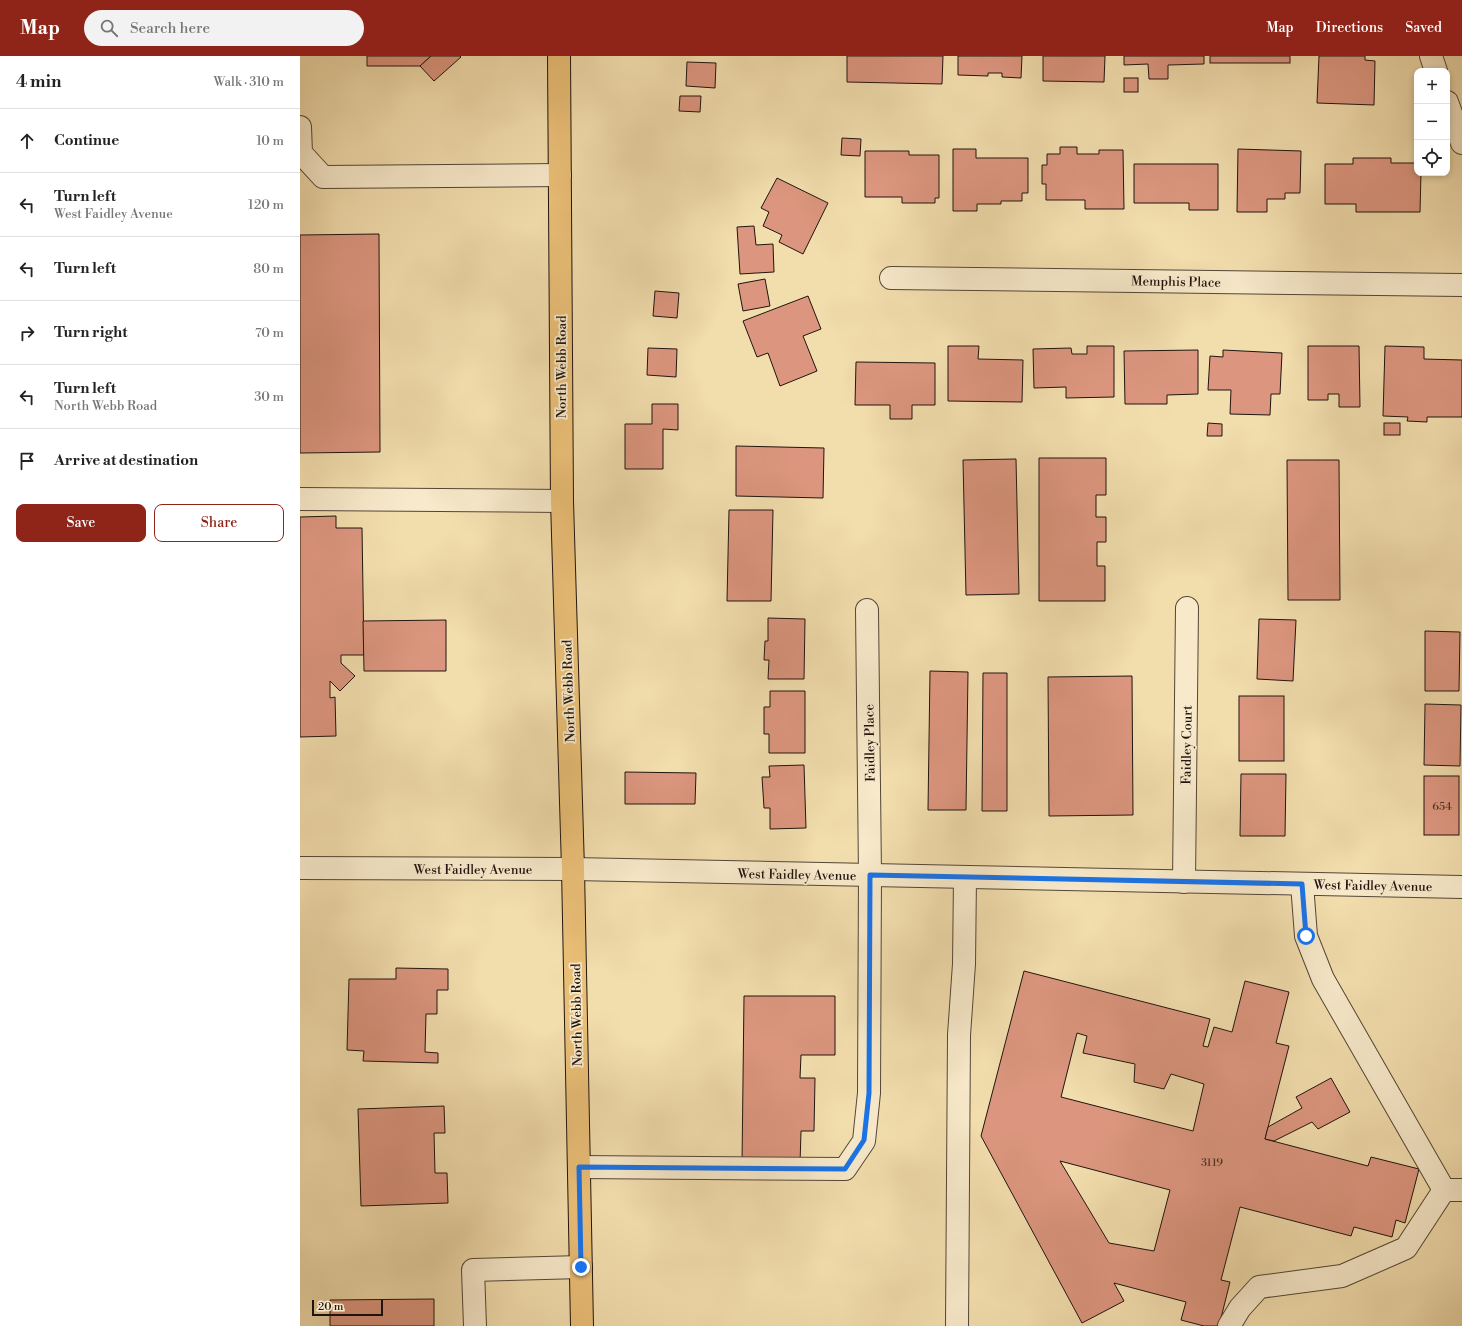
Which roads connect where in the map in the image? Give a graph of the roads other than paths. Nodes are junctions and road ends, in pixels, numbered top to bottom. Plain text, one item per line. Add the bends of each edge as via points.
1 (559, 56) edge
2 (1431, 56) edge
3 (1435, 68) edge
4 (1448, 104) edge
5 (300, 127) edge
6 (1462, 143) edge
7 (560, 175) junction
8 (891, 278) dead end
9 (1462, 285) edge
10 (300, 500) edge
11 (562, 501) junction
12 (1187, 608) dead end
13 (867, 610) dead end
14 (300, 868) edge
15 (573, 869) junction
16 (870, 875) junction
17 (965, 877) junction
18 (1184, 882) junction
19 (1302, 884) junction
20 (1462, 887) edge
21 (579, 1167) junction
22 (1453, 1190) edge
23 (581, 1267) junction
24 (475, 1326) edge
25 (582, 1326) edge
26 (957, 1326) edge
27 (1229, 1326) edge

1 - 7 main road, North Webb Road
2 - 3 street
4 - 6 street
5 - 7 street via 301,153 323,177
7 - 11 main road, North Webb Road
8 - 9 street, Memphis Place
10 - 11 street
11 - 15 main road, North Webb Road
12 - 18 street, Faidley Court
13 - 16 street, Faidley Place
14 - 15 street, West Faidley Avenue
15 - 16 street, West Faidley Avenue
15 - 21 main road, North Webb Road
16 - 17 street, West Faidley Avenue
16 - 21 street, Faidley Place via 869,1093 864,1140 845,1169
17 - 18 street, West Faidley Avenue
17 - 26 street via 964,964 959,1035
18 - 19 street, West Faidley Avenue
19 - 20 street, West Faidley Avenue
19 - 22 street via 1306,936 1322,979
21 - 23 main road, North Webb Road
22 - 27 street via 1406,1248 1342,1276 1259,1287 1240,1308
23 - 24 street via 474,1270
23 - 25 main road, North Webb Road

